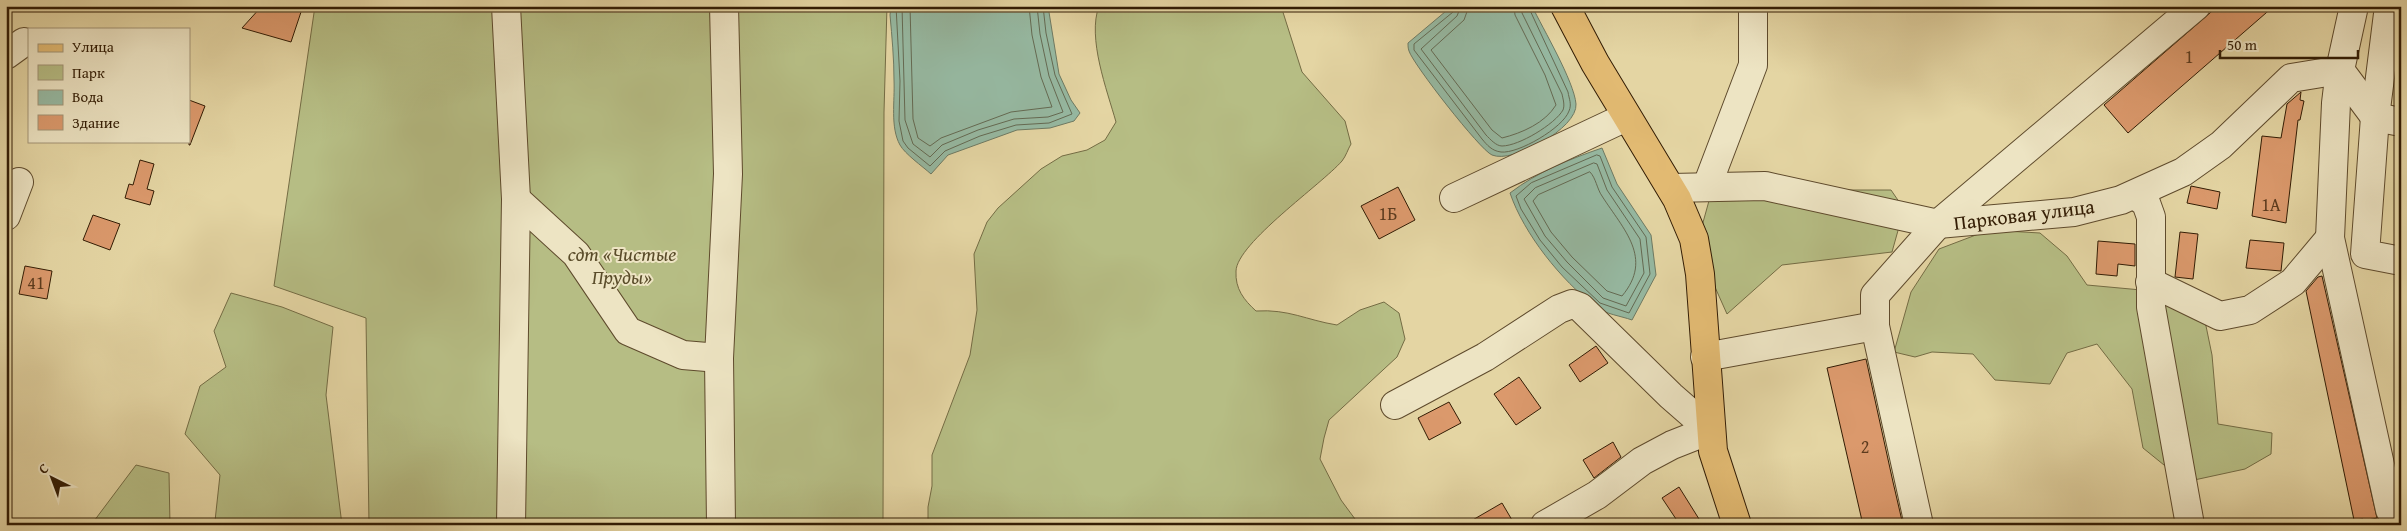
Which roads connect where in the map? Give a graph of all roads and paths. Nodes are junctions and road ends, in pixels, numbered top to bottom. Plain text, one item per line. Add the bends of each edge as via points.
1 (506, 6) edge
2 (724, 6) edge
3 (1565, 6) edge
4 (1754, 6) edge
5 (2196, 6) edge
6 (2354, 6) edge
7 (2389, 6) edge
8 (2340, 70) junction
9 (1626, 117) junction
10 (2388, 120) edge
11 (19, 182) dead end
12 (1708, 186) junction
13 (1671, 188) junction
14 (2135, 195) junction
15 (1454, 198) dead end
16 (516, 199) junction
17 (6, 216) edge
18 (1938, 224) junction
19 (2330, 238) junction
20 (2401, 261) edge
21 (2150, 282) junction
22 (1875, 326) junction
23 (1705, 356) junction
24 (719, 358) junction
25 (1395, 405) dead end
26 (1710, 430) junction
27 (511, 525) edge
28 (721, 525) edge
29 (1545, 525) edge
30 (1736, 525) edge
31 (1919, 525) edge
32 (2190, 525) edge
33 (2398, 525) edge

1 - 16 street
2 - 24 street via 728,174
3 - 9 main road
4 - 12 street via 1753,65
5 - 18 street
6 - 8 street
7 - 10 street
8 - 10 street
8 - 14 street, Парковая улица via 2291,78 2221,146 2183,172
8 - 19 street via 2332,161
9 - 13 main road
9 - 15 street
10 - 20 street via 2365,254
11 - 17 street
12 - 13 street, Парковая улица
12 - 18 street, Парковая улица via 1765,186
13 - 23 main road via 1694,239 1700,274
14 - 18 street, Парковая улица via 2074,212
14 - 21 street via 2146,203 2150,217
16 - 24 street via 576,254 628,330 683,355
16 - 27 street
18 - 22 street via 1875,295
19 - 21 street via 2292,282 2250,310 2220,316
19 - 33 street via 2390,510
21 - 32 street via 2150,307
22 - 23 street
22 - 31 street
23 - 26 main road
24 - 28 street
25 - 26 street via 1466,368 1541,319 1572,304 1580,307
26 - 29 street via 1642,461 1597,495
26 - 30 main road via 1717,470

